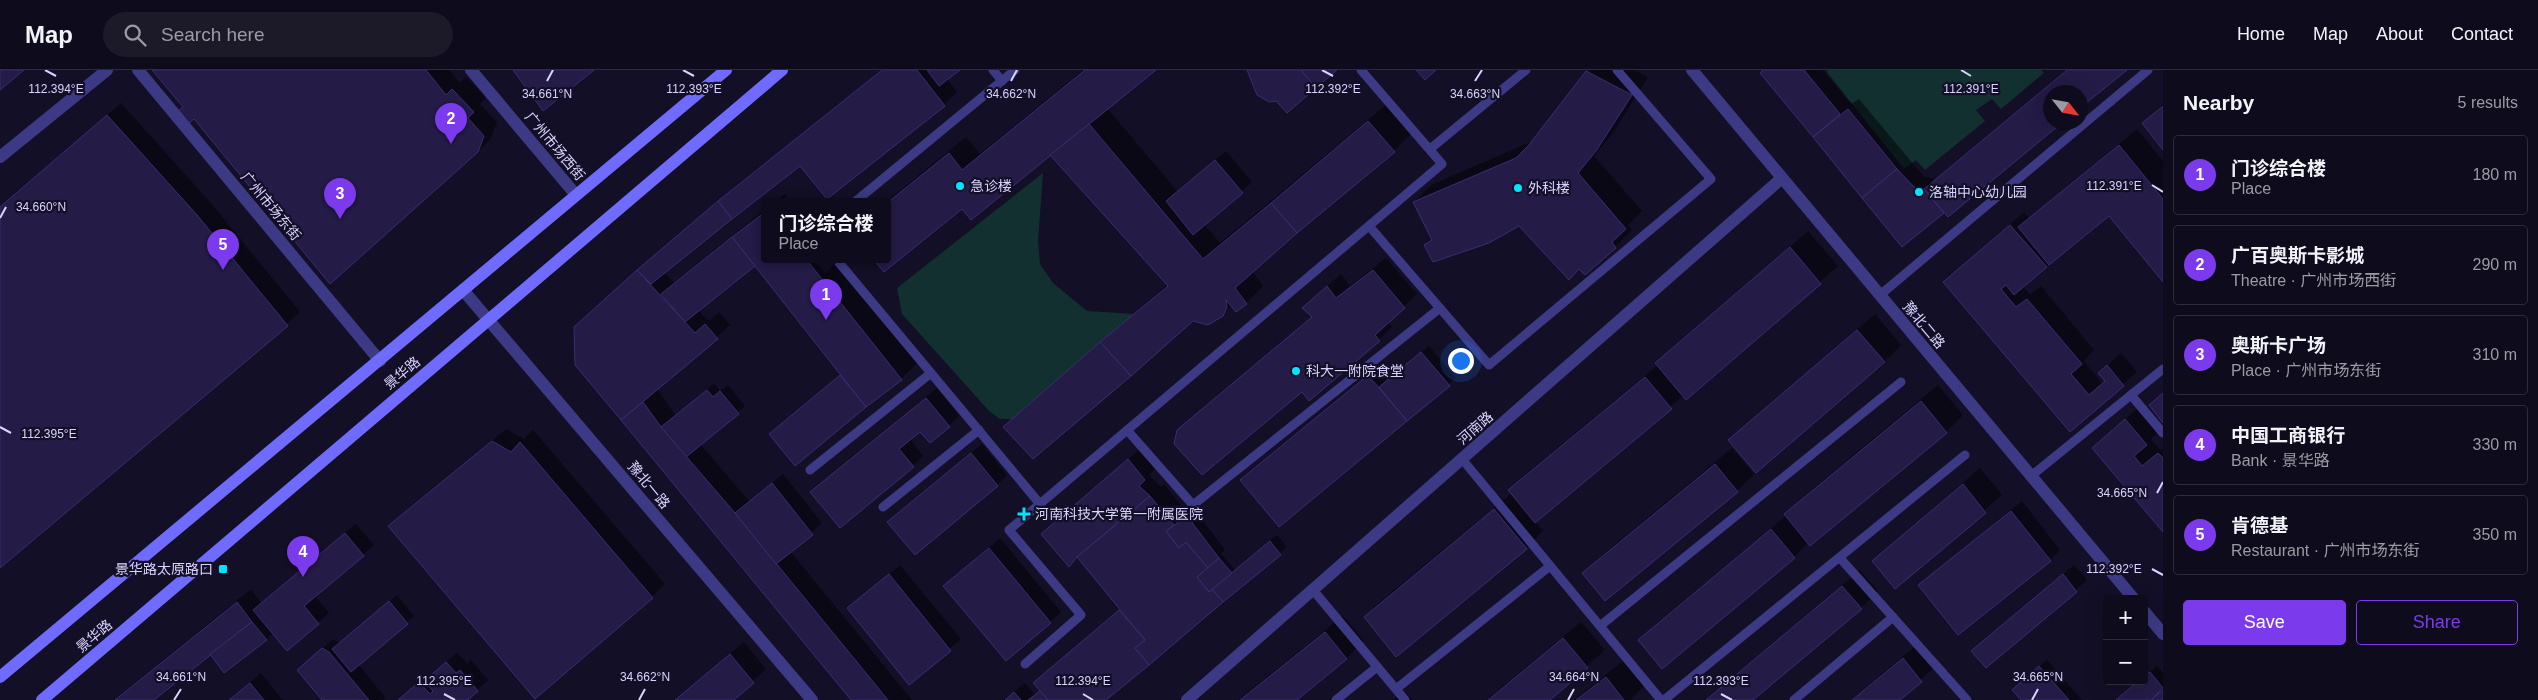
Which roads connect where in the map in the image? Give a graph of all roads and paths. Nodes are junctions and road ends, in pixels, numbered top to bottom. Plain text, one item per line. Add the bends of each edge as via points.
1 (107, 70) edge
2 (138, 70) edge
3 (471, 70) edge
4 (726, 70) edge
5 (782, 70) edge
6 (993, 70) edge
7 (1015, 70) edge
8 (1361, 70) edge
9 (1526, 70) edge
10 (1617, 70) edge
11 (1692, 70) edge
12 (2148, 70) edge
13 (1002, 80) junction
14 (1430, 149) junction
15 (0, 156) edge
16 (1782, 178) junction
17 (576, 195) junction
18 (860, 198) edge
19 (1369, 226) junction
20 (839, 263) edge
21 (463, 290) junction
22 (1880, 295) junction
23 (1440, 308) junction
24 (489, 319) junction
25 (380, 361) junction
26 (2163, 369) edge
27 (931, 373) junction
28 (1901, 382) dead end
29 (2131, 394) junction
30 (979, 430) junction
31 (1127, 430) junction
32 (2163, 433) edge
33 (1966, 455) dead end
34 (1462, 459) junction
35 (810, 470) dead end
36 (2031, 476) junction
37 (1040, 504) junction
38 (883, 507) dead end
39 (1840, 558) junction
40 (1550, 566) junction
41 (1313, 590) junction
42 (2131, 595) edge
43 (2148, 616) edge
44 (1893, 617) junction
45 (1600, 626) junction
46 (2163, 634) edge
47 (1025, 664) dead end
48 (1377, 667) junction
49 (0, 677) edge
50 (1396, 689) junction
51 (1963, 699) edge
52 (42, 700) edge
53 (812, 700) edge
54 (1187, 700) edge
55 (1336, 700) edge
56 (1404, 700) edge
57 (1663, 700) edge
58 (1794, 700) edge

1 - 15 street
2 - 25 street, 广州市场东街
3 - 17 street, 广州市场西街
4 - 17 main road, 景华路
5 - 24 main road, 景华路
6 - 13 lane
7 - 13 lane
8 - 14 lane
9 - 14 lane
10 - 23 lane via 1711,179 1489,365
11 - 16 street, 豫北二路
12 - 22 lane
13 - 18 lane
14 - 19 lane via 1442,164
16 - 22 street, 豫北二路
16 - 34 street, 河南路
17 - 21 main road, 景华路
19 - 23 lane
19 - 31 lane
20 - 27 lane
21 - 24 street, 豫北一路
21 - 25 main road, 景华路
22 - 36 street, 豫北二路
23 - 31 lane via 1193,505
24 - 52 main road, 景华路
24 - 53 street, 豫北一路
25 - 49 main road, 景华路
26 - 29 lane
27 - 30 lane
27 - 35 lane
28 - 45 lane
29 - 32 lane
29 - 36 lane
30 - 37 lane
30 - 38 lane
31 - 37 lane
33 - 39 lane
34 - 40 lane
34 - 41 street, 河南路
36 - 42 street, 豫北二路
37 - 47 lane via 1009,530 1081,615
39 - 44 lane
39 - 57 lane
40 - 45 lane
40 - 50 lane
41 - 48 lane
41 - 54 street, 河南路
43 - 46 street
44 - 51 lane
44 - 58 lane
45 - 57 lane
48 - 50 lane
48 - 55 lane
50 - 56 lane

